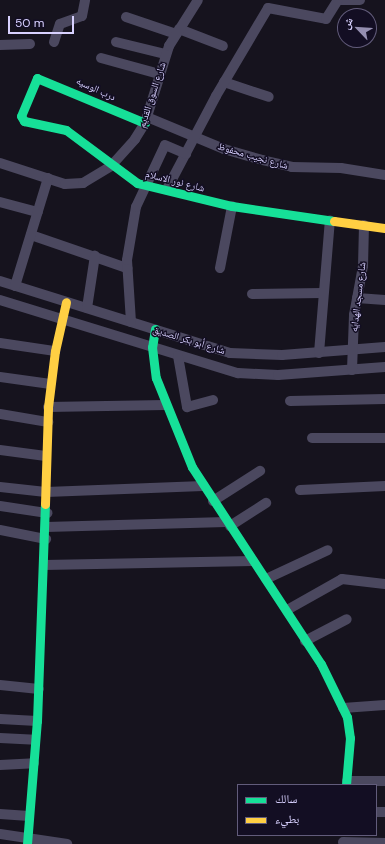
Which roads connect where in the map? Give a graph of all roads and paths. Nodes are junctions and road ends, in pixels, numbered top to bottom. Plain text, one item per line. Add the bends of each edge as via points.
1 (85, 0) edge
2 (339, 0) edge
3 (360, 0) edge
4 (194, 1) edge
5 (126, 17) dead end
6 (177, 32) junction
7 (54, 42) dead end
8 (116, 42) dead end
9 (30, 44) dead end
10 (0, 45) edge
11 (223, 46) dead end
12 (165, 54) junction
13 (100, 58) dead end
14 (159, 74) junction
15 (37, 78) joint
16 (224, 82) junction
17 (269, 97) dead end
18 (146, 120) junction
19 (194, 136) junction
20 (186, 154) junction
21 (0, 163) edge
22 (111, 166) junction
23 (385, 175) edge
24 (48, 178) junction
25 (145, 184) junction
26 (167, 189) junction
27 (0, 202) edge
28 (232, 206) junction
29 (38, 212) junction
30 (330, 220) junction
31 (364, 225) junction
32 (385, 228) edge
33 (31, 235) junction
34 (95, 256) junction
35 (127, 268) junction
36 (220, 268) dead end
37 (0, 281) edge
38 (16, 286) junction
39 (322, 293) junction
40 (252, 294) dead end
41 (357, 298) junction
42 (0, 300) edge
43 (385, 300) edge
44 (66, 302) junction
45 (87, 308) junction
46 (62, 319) junction
47 (131, 322) junction
48 (155, 329) junction
49 (0, 343) edge
50 (385, 346) edge
51 (152, 347) junction
52 (353, 350) junction
53 (55, 351) junction
54 (319, 353) junction
55 (178, 356) junction
56 (385, 367) edge
57 (352, 370) junction
58 (0, 377) edge
59 (50, 384) junction
60 (385, 399) edge
61 (213, 400) dead end
62 (290, 401) dead end
63 (165, 405) junction
64 (48, 407) junction
65 (0, 414) edge
66 (48, 422) junction
67 (312, 438) dead end
68 (385, 438) edge
69 (0, 450) edge
70 (46, 456) junction
71 (260, 471) dead end
72 (203, 486) junction
73 (385, 486) edge
74 (0, 487) edge
75 (300, 490) dead end
76 (46, 492) junction
77 (213, 501) junction
78 (266, 503) dead end
79 (0, 506) edge
80 (47, 513) junction
81 (228, 524) junction
82 (46, 527) junction
83 (0, 530) edge
84 (46, 539) junction
85 (328, 550) dead end
86 (253, 561) junction
87 (44, 565) junction
88 (266, 579) junction
89 (385, 584) edge
90 (287, 610) junction
91 (347, 619) dead end
92 (305, 641) junction
93 (0, 685) edge
94 (39, 689) junction
95 (385, 705) edge
96 (343, 708) junction
97 (0, 719) edge
98 (37, 720) junction
99 (0, 738) edge
100 (35, 740) junction
101 (34, 763) junction
102 (0, 765) edge
103 (385, 781) edge
104 (346, 783) edge
105 (0, 814) edge
106 (29, 816) junction
107 (0, 834) edge
108 (27, 840) edge
109 (343, 840) edge
110 (385, 843) edge
111 (67, 844) edge

1 - 7 street via 82,16 60,24
2 - 3 street
2 - 16 street via 326,19 268,8
4 - 6 street, شارع السوق القديم
5 - 6 street
6 - 11 street
6 - 12 street, شارع السوق القديم
8 - 12 street
9 - 10 street
12 - 14 street, شارع السوق القديم
13 - 14 street
14 - 18 street, شارع السوق القديم
15 - 18 street, درب الوسيه
15 - 22 street, شارع نور الاسلام via 22,114 22,120 66,130
16 - 17 street
16 - 19 street
18 - 19 street, شارع نجيب محفوظ
18 - 22 street, شارع السوق القديم via 135,139
19 - 20 street
19 - 23 street, شارع نجيب محفوظ via 231,152 284,165 341,168
20 - 25 street via 165,145
20 - 26 street
21 - 24 street, شارع السوق القديم
22 - 24 street, شارع السوق القديم via 82,183 65,184
22 - 25 street, شارع نور الاسلام via 133,181
24 - 29 street
25 - 26 street, شارع نور الاسلام
25 - 35 street via 133,217
26 - 28 street, شارع نور الاسلام
27 - 29 street
28 - 30 street, شارع نور الاسلام
28 - 36 street
29 - 33 street
30 - 31 street, شارع نور الاسلام
30 - 39 street
31 - 32 street, شارع نور الاسلام
31 - 41 street, شارع مسجد الهدايه via 363,266
33 - 34 street
33 - 38 street
34 - 35 street
34 - 45 street
35 - 47 street
37 - 38 street, شارع أبو بكر الصديق
38 - 44 street, شارع أبو بكر الصديق
39 - 40 street
39 - 54 street
41 - 43 street
41 - 52 street, شارع مسجد الهدايه
42 - 46 street, شارع أبو بكر الصديق
44 - 45 street, شارع أبو بكر الصديق
44 - 46 street
45 - 47 street, شارع أبو بكر الصديق
46 - 51 street, شارع أبو بكر الصديق
46 - 53 street
47 - 48 street, شارع أبو بكر الصديق
48 - 51 street
48 - 54 street, شارع أبو بكر الصديق via 241,354
49 - 53 street
50 - 52 street, شارع أبو بكر الصديق
51 - 55 street, شارع أبو بكر الصديق
51 - 63 street via 156,378
52 - 54 street, شارع أبو بكر الصديق
52 - 57 street, شارع مسجد الهدايه
53 - 59 street
55 - 57 street, شارع أبو بكر الصديق via 252,375
55 - 61 street via 187,407
56 - 57 street, شارع أبو بكر الصديق
58 - 59 street
59 - 64 street
60 - 62 street
63 - 64 street
63 - 72 street
64 - 66 street
65 - 66 street
66 - 70 street
67 - 68 street
69 - 70 street
70 - 76 street
71 - 77 street
72 - 76 street
72 - 77 street
73 - 75 street
74 - 76 street
76 - 80 street
77 - 81 street
78 - 81 street
79 - 80 street
80 - 82 street
81 - 82 street
81 - 86 street
82 - 84 street
83 - 84 street
84 - 87 street
85 - 88 street
86 - 87 street
86 - 88 street
87 - 94 street
88 - 90 street
89 - 90 street via 342,579
90 - 92 street
91 - 92 street
92 - 96 street
93 - 94 street
94 - 98 street
95 - 96 street
96 - 104 street via 350,727
97 - 98 street
98 - 100 street
99 - 100 street
100 - 101 street
101 - 102 street
101 - 106 street
103 - 104 street
105 - 106 street
106 - 108 street
107 - 108 street
108 - 111 street
109 - 110 street

